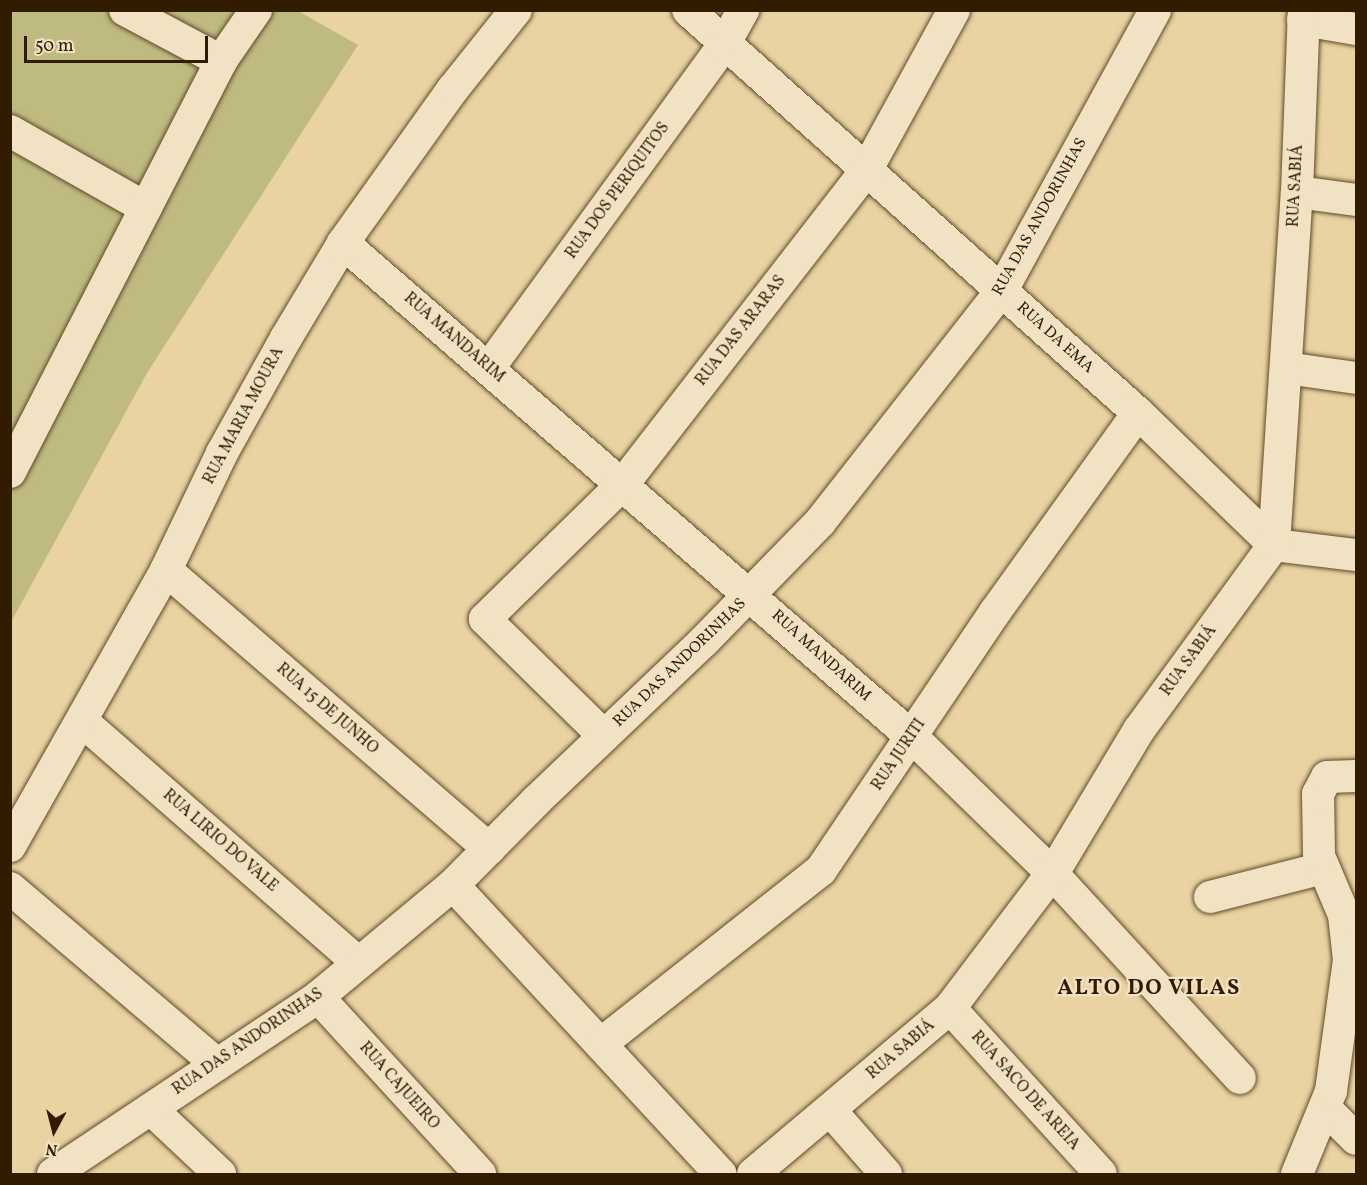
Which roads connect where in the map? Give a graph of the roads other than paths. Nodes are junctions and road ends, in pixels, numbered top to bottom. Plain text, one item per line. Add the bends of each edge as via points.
1 (125, 10) edge
2 (256, 10) edge
3 (516, 10) edge
4 (688, 10) edge
5 (743, 10) edge
6 (954, 10) edge
7 (1155, 10) edge
8 (1304, 15) edge
9 (1356, 28) edge
10 (725, 43) junction
11 (221, 61) junction
12 (10, 131) edge
13 (867, 169) junction
14 (1297, 192) junction
15 (1356, 200) edge
16 (147, 208) junction
17 (344, 243) junction
18 (1002, 291) junction
19 (489, 368) junction
20 (1286, 368) junction
21 (1356, 378) edge
22 (1138, 413) junction
23 (21, 429) edge
24 (10, 472) edge
25 (623, 484) junction
26 (1274, 545) junction
27 (1356, 555) edge
28 (166, 570) junction
29 (750, 593) junction
30 (82, 721) junction
31 (604, 736) junction
32 (911, 736) junction
33 (1356, 776) edge
34 (19, 812) edge
35 (10, 846) edge
36 (489, 849) junction
37 (1323, 868) junction
38 (1052, 873) junction
39 (453, 885) junction
40 (10, 888) edge
41 (1210, 897) dead end
42 (1350, 918) edge
43 (357, 962) junction
44 (318, 997) junction
45 (950, 1008) junction
46 (602, 1043) junction
47 (216, 1064) junction
48 (1240, 1078) dead end
49 (152, 1109) junction
50 (1326, 1109) junction
51 (830, 1110) junction
52 (1356, 1139) edge
53 (53, 1174) edge
54 (220, 1174) edge
55 (480, 1174) edge
56 (721, 1174) edge
57 (753, 1174) edge
58 (886, 1174) edge
59 (1101, 1174) edge
60 (1297, 1174) edge

1 - 11 street
2 - 11 street
3 - 17 street, RUA MARIA MOURA via 453,88
4 - 10 street, RUA DA EMA
5 - 10 street, RUA DOS PERIQUITOS
6 - 13 street, RUA DAS ARARAS
7 - 18 street, RUA DAS ANDORINHAS
8 - 9 street
8 - 14 street, RUA SABIÁ
10 - 13 street, RUA DA EMA
10 - 19 street, RUA DOS PERIQUITOS
11 - 16 street
12 - 16 street
13 - 18 street, RUA DA EMA
13 - 25 street, RUA DAS ARARAS
14 - 15 street
14 - 20 street, RUA SABIÁ
16 - 23 street
17 - 19 street, RUA MANDARIM
17 - 28 street, RUA MARIA MOURA via 222,453
18 - 22 street, RUA DA EMA
18 - 29 street, RUA DAS ANDORINHAS via 820,522
19 - 25 street, RUA MANDARIM
20 - 21 street
20 - 26 street, RUA SABIÁ
22 - 26 street, RUA DA EMA
22 - 32 street, RUA JURITI
23 - 24 street
25 - 29 street, RUA MANDARIM
25 - 31 street, RUA DAS ARARAS via 485,619
26 - 27 street
26 - 38 street, RUA SABIÁ via 1139,730
28 - 30 street, RUA MARIA MOURA
28 - 36 street, RUA 15 DE JUNHO
29 - 31 street, RUA DAS ANDORINHAS
29 - 32 street, RUA MANDARIM
30 - 34 street, RUA MARIA MOURA
30 - 43 street, RUA LIRIO DO VALE
31 - 36 street, RUA DAS ANDORINHAS
32 - 38 street, RUA MANDARIM
32 - 46 street, RUA JURITI via 840,845 806,885
33 - 37 street via 1327,777 1318,794 1317,836
34 - 35 street, RUA MARIA MOURA
36 - 39 street, RUA DAS ANDORINHAS
37 - 41 street
37 - 42 street
38 - 45 street, RUA SABIÁ
38 - 48 street, RUA MANDARIM
39 - 43 street, RUA DAS ANDORINHAS
39 - 46 street
40 - 47 street
42 - 50 street via 1349,960
43 - 44 street, RUA DAS ANDORINHAS
44 - 47 street, RUA DAS ANDORINHAS
44 - 55 street, RUA CAJUEIRO
45 - 51 street, RUA SABIÁ
45 - 59 street, RUA SACO DE AREIA
46 - 56 street
47 - 49 street, RUA DAS ANDORINHAS
49 - 53 street, RUA DAS ANDORINHAS
49 - 54 street
50 - 52 street
50 - 60 street
51 - 57 street, RUA SABIÁ
51 - 58 street

